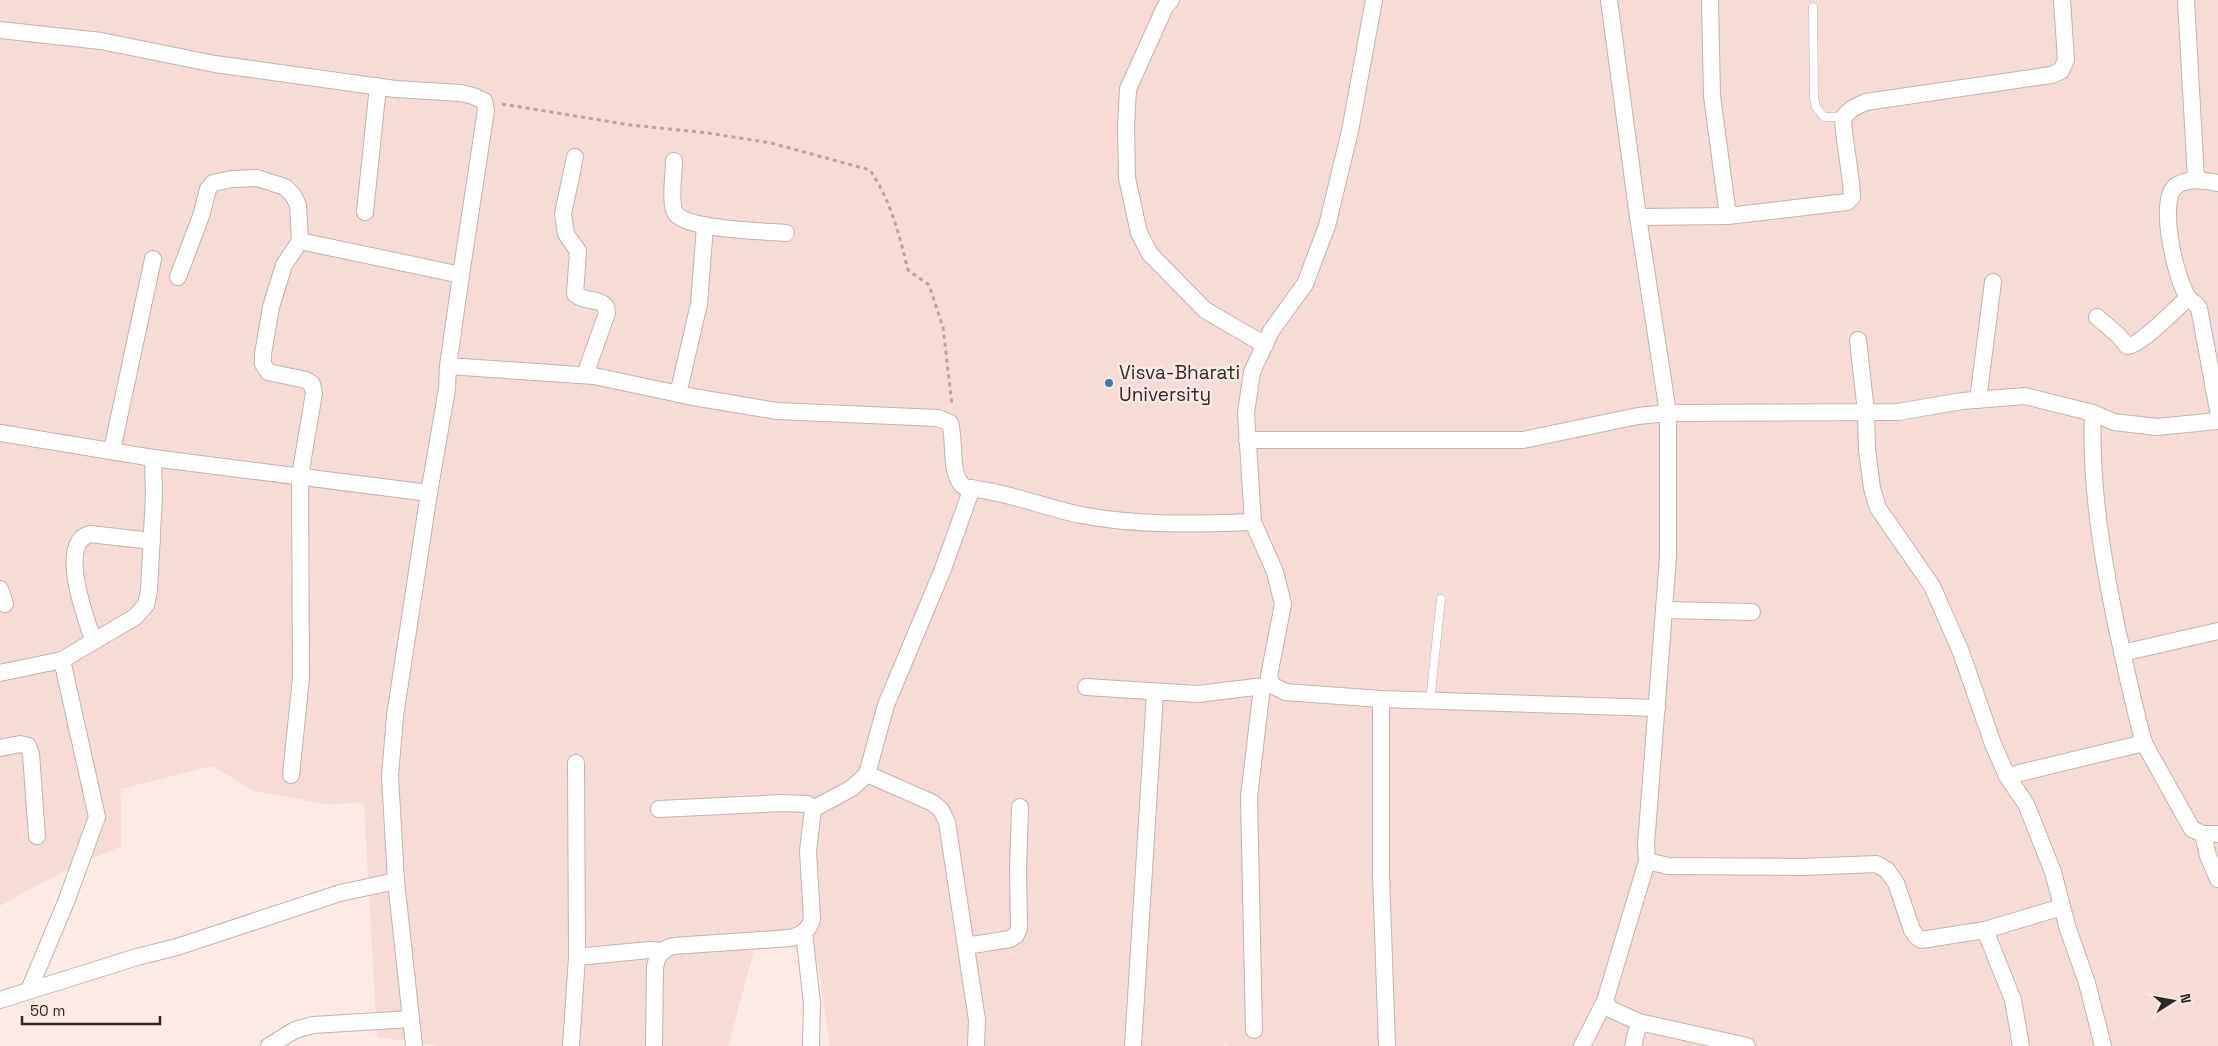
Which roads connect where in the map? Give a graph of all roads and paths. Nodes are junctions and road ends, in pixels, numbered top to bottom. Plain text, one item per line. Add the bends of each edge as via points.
1 (1171, 0) edge
2 (1374, 0) edge
3 (1610, 0) edge
4 (1710, 0) edge
5 (2062, 0) edge
6 (2186, 0) edge
7 (1813, 7) dead end
8 (0, 30) edge
9 (378, 86) junction
10 (484, 101) junction
11 (1843, 117) junction
12 (575, 157) dead end
13 (674, 161) dead end
14 (2196, 179) junction
15 (2218, 183) edge
16 (365, 212) dead end
17 (1728, 216) junction
18 (1638, 217) junction
19 (705, 226) junction
20 (786, 233) dead end
21 (300, 240) junction
22 (153, 259) dead end
23 (461, 274) junction
24 (178, 277) dead end
25 (1993, 282) dead end
26 (2188, 298) junction
27 (2097, 317) dead end
28 (1858, 340) dead end
29 (1265, 345) junction
30 (448, 366) junction
31 (585, 375) junction
32 (678, 394) junction
33 (1978, 400) junction
34 (2218, 410) edge
35 (1668, 412) junction
36 (1866, 412) junction
37 (2093, 413) junction
38 (2218, 421) edge
39 (950, 424) junction
40 (0, 433) edge
41 (1247, 440) junction
42 (112, 450) junction
43 (154, 458) junction
44 (300, 476) junction
45 (972, 488) junction
46 (428, 493) junction
47 (1253, 522) junction
48 (152, 541) junction
49 (1441, 599) dead end
50 (1665, 610) junction
51 (1752, 612) dead end
52 (2218, 631) edge
53 (93, 640) junction
54 (2122, 653) junction
55 (62, 660) junction
56 (0, 672) edge
57 (1267, 686) junction
58 (1086, 687) dead end
59 (1155, 693) junction
60 (1381, 699) junction
61 (1430, 701) junction
62 (1657, 708) junction
63 (2144, 743) junction
64 (0, 748) edge
65 (576, 762) dead end
66 (867, 774) junction
67 (291, 775) dead end
68 (2007, 776) junction
69 (1020, 807) dead end
70 (659, 809) dead end
71 (813, 809) junction
72 (2210, 834) edge
73 (37, 836) dead end
74 (1647, 862) junction
75 (2218, 879) edge
76 (396, 881) junction
77 (2062, 907) junction
78 (1985, 930) junction
79 (804, 933) junction
80 (966, 946) junction
81 (664, 951) junction
82 (577, 957) junction
83 (29, 990) junction
84 (0, 1000) edge
85 (1606, 1001) junction
86 (411, 1019) junction
87 (1639, 1022) junction
88 (1254, 1030) dead end
89 (269, 1046) edge
90 (414, 1046) edge
91 (571, 1046) edge
92 (654, 1046) edge
93 (811, 1046) edge
94 (976, 1046) edge
95 (1132, 1046) edge
96 (1388, 1046) edge
97 (1582, 1046) edge
98 (1633, 1046) edge
99 (1747, 1046) edge
100 (2021, 1046) edge
101 (2102, 1046) edge

1 - 29 street via 1128,89 1127,178 1139,233 1150,254 1204,310
2 - 29 street via 1350,131 1327,226 1305,284
3 - 18 street
4 - 17 street via 1712,96
5 - 11 street via 2066,60 2061,71 1866,102
6 - 14 street
7 - 11 lane via 1816,107 1824,117
8 - 9 street via 101,41 215,64
9 - 10 street via 461,93
9 - 16 street
10 - 23 street via 486,110
10 - 39 path via 630,125 771,143 870,170 882,188 895,220 908,270 929,285 943,327 952,405
11 - 17 street via 1852,182 1852,197 1847,202
12 - 31 street via 563,214 566,234 578,251 575,294 585,300 601,302 607,313
13 - 19 street via 672,204 676,213 683,219
14 - 15 street
14 - 26 street via 2177,185 2170,192 2168,202 2176,270
17 - 18 street
18 - 35 street
19 - 20 street
19 - 32 street via 699,304
21 - 23 street
21 - 24 street via 298,205 285,187 257,178 217,181 208,189
21 - 44 street via 284,265 262,354 268,372 312,384 314,393
22 - 42 street
23 - 30 street
25 - 33 street
26 - 27 street via 2133,346 2127,346
26 - 34 street via 2199,308
28 - 36 street
29 - 41 street via 1252,372 1246,413
30 - 31 street
30 - 46 street via 447,389
31 - 32 street
32 - 39 street via 777,411 938,418
33 - 36 street via 1898,412
33 - 37 street via 2025,396
35 - 36 street
35 - 41 street via 1523,440
35 - 50 street
36 - 68 street via 1867,450 1878,508 1932,586 1961,652 1992,744
37 - 38 street via 2114,422 2157,427
37 - 54 street via 2096,502
39 - 45 street via 955,474 960,484
40 - 42 street
41 - 47 street
42 - 43 street
43 - 44 street
43 - 48 street
44 - 46 street
44 - 67 street via 301,678
45 - 47 street via 1081,515 1136,522
45 - 66 street via 943,569 886,705
46 - 76 street via 395,716 390,776
47 - 57 street via 1275,572 1283,604
48 - 53 street via 146,605 135,617
48 - 53 street via 90,534 77,542 74,557 76,584
49 - 61 lane
50 - 51 street
50 - 62 street
52 - 54 street
53 - 55 street
54 - 63 street
55 - 56 street
55 - 83 street via 97,818
57 - 59 street via 1198,694
57 - 60 street via 1284,692
57 - 88 street via 1249,797
58 - 59 street
59 - 95 street
60 - 61 street
60 - 96 street via 1381,874
61 - 62 street
62 - 74 street
63 - 68 street
63 - 72 street via 2192,829
64 - 73 street via 20,744 28,746
65 - 82 street
66 - 71 street via 852,788
66 - 80 street via 933,803 941,810 947,822
68 - 77 street via 2026,804 2053,872
69 - 80 street via 1019,929 1010,939
70 - 71 street via 783,803 807,804
71 - 79 street via 808,851 812,919
72 - 75 street via 2208,856
74 - 78 street via 1678,866 1876,864 1887,870 1896,883 1912,930 1921,940
74 - 85 street
76 - 83 street via 340,893 177,947
76 - 86 street
77 - 78 street
77 - 101 street via 2087,983
78 - 100 street via 2013,1000
79 - 81 street via 790,938 673,946
79 - 93 street via 812,1003
80 - 94 street via 977,1020
81 - 82 street
81 - 92 street via 658,956 655,967
82 - 91 street
83 - 84 street
85 - 87 street via 1610,1009
85 - 97 street
86 - 89 street via 313,1025 295,1030
86 - 90 street
87 - 98 street
87 - 99 street

